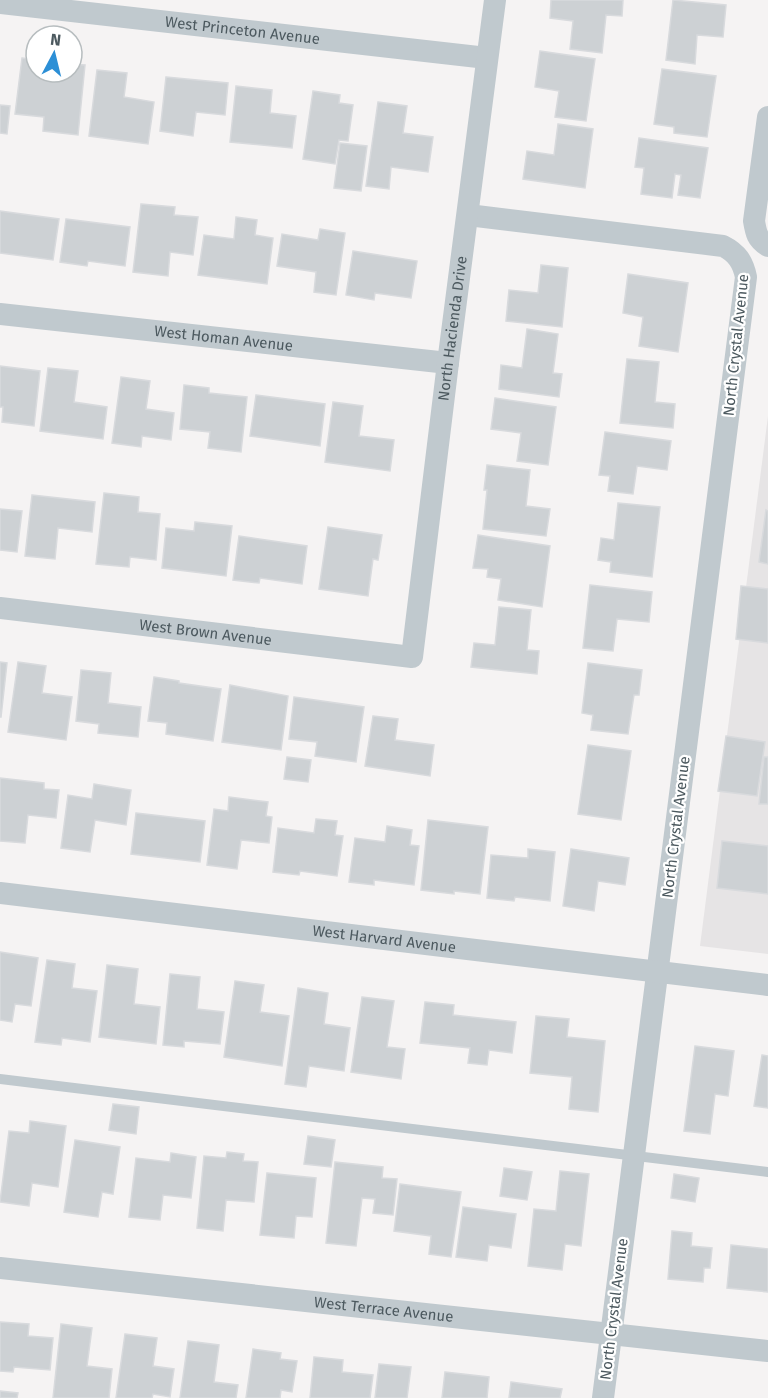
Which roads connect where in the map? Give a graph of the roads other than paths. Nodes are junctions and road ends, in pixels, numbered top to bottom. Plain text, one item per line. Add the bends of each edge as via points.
1 (495, 0) edge
2 (0, 3) edge
3 (487, 58) junction
4 (768, 117) edge
5 (468, 215) junction
6 (765, 244) edge
7 (0, 314) edge
8 (448, 363) junction
9 (0, 608) edge
10 (412, 657) joint
11 (0, 893) edge
12 (657, 973) junction
13 (768, 985) edge
14 (0, 1079) edge
15 (634, 1156) junction
16 (768, 1172) edge
17 (0, 1268) edge
18 (611, 1334) junction
19 (768, 1351) edge
20 (603, 1398) edge

1 - 3 street, North Hacienda Drive
2 - 3 street, West Princeton Avenue
3 - 5 street, North Hacienda Drive
4 - 6 street via 754,221 756,233
5 - 8 street, North Hacienda Drive
5 - 12 street, North Crystal Avenue via 723,246 733,251 744,266 746,277
7 - 8 street, West Homan Avenue
8 - 10 street, North Hacienda Drive
9 - 10 street, West Brown Avenue
11 - 12 street, West Harvard Avenue
12 - 13 street, West Harvard Avenue
12 - 15 street, North Crystal Avenue
14 - 15 lane
15 - 16 lane
15 - 18 street, North Crystal Avenue
17 - 18 street, West Terrace Avenue
18 - 19 street, West Terrace Avenue
18 - 20 street, North Crystal Avenue

